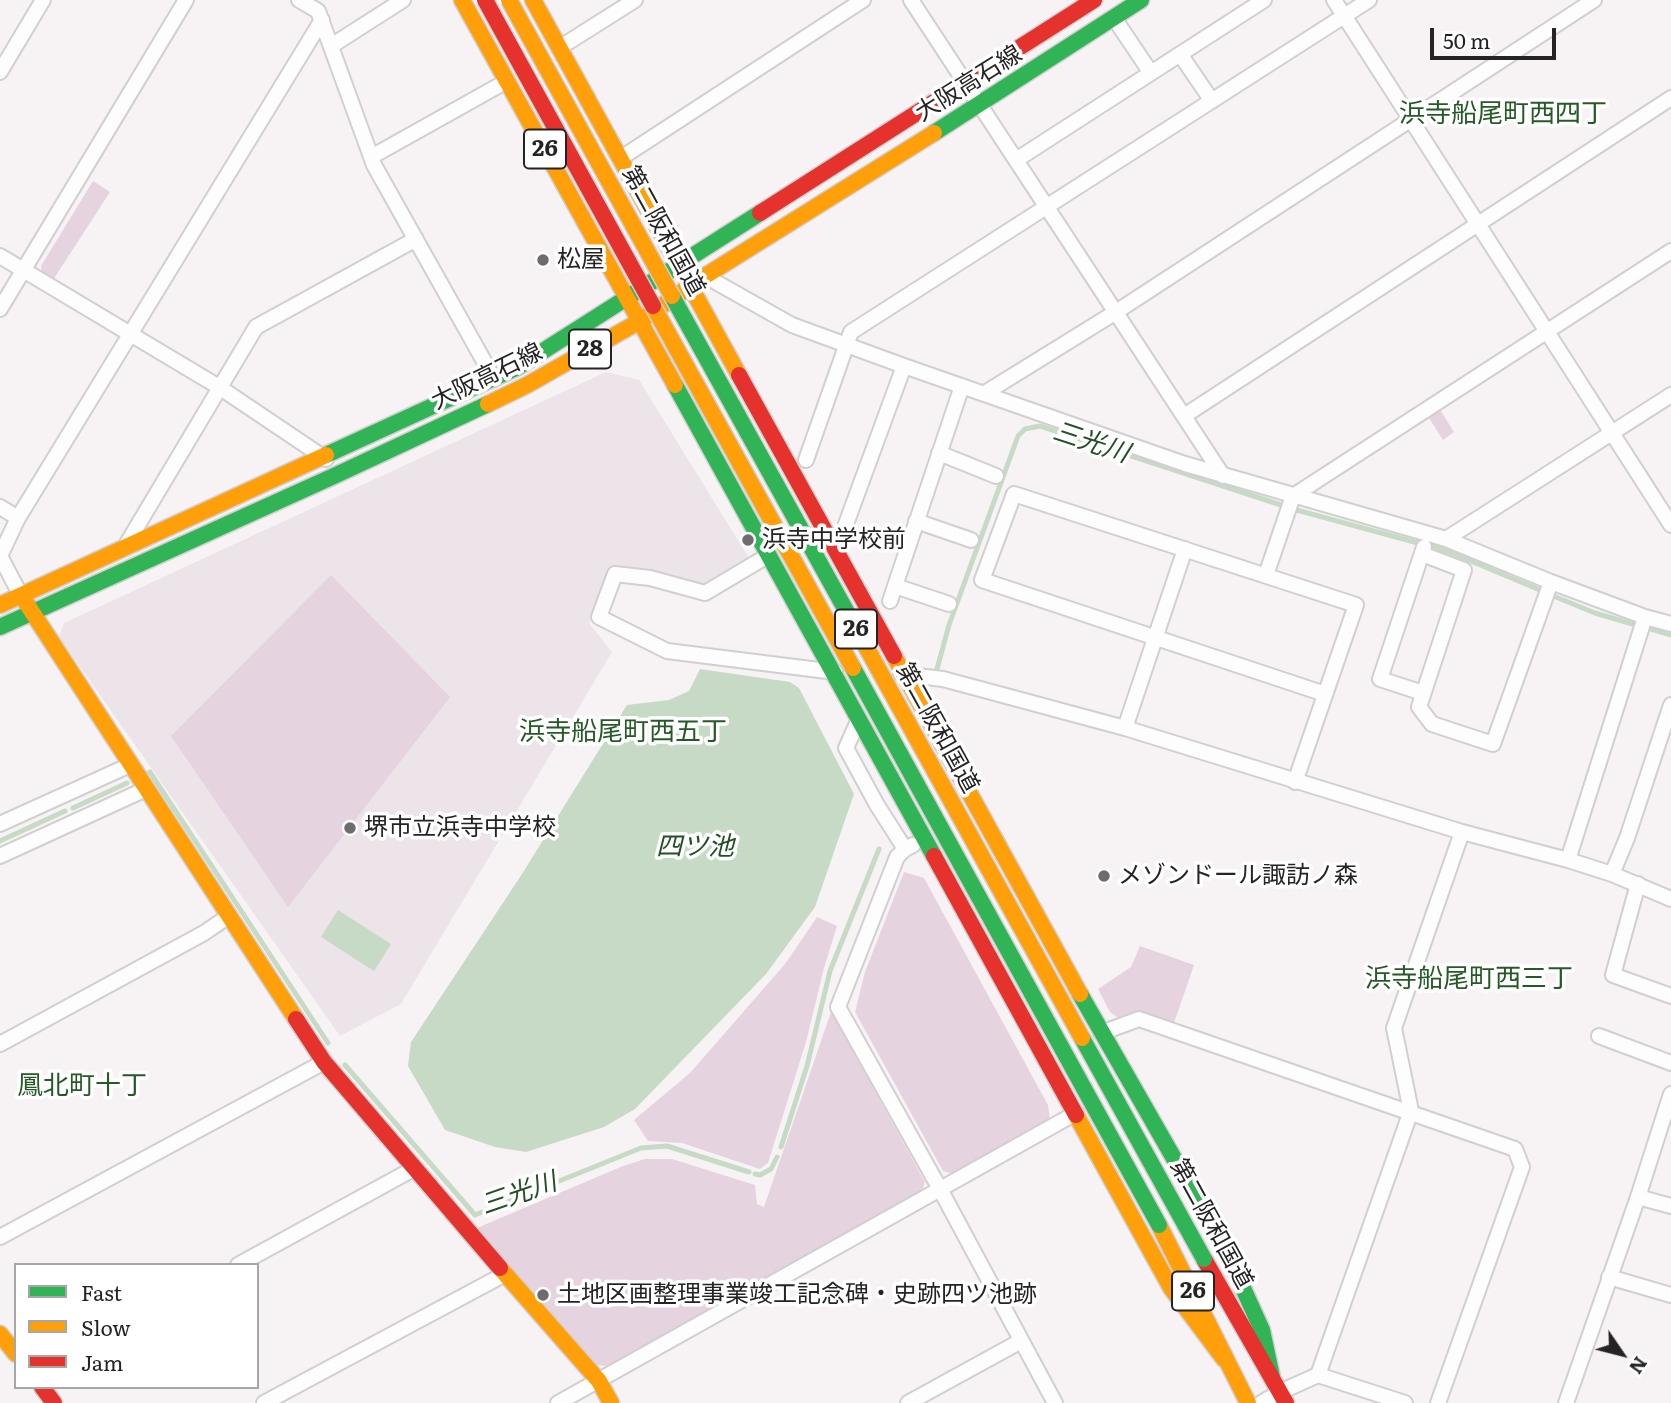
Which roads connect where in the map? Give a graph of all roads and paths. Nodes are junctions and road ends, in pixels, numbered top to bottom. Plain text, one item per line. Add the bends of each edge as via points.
1 (43, 0) edge
2 (186, 0) edge
3 (299, 0) edge
4 (403, 0) edge
5 (462, 0) edge
6 (485, 0) edge
7 (509, 0) edge
8 (533, 0) edge
9 (635, 0) edge
10 (863, 0) edge
11 (911, 0) edge
12 (1094, 0) edge
13 (1141, 0) edge
14 (1265, 0) edge
15 (1334, 0) edge
16 (1369, 0) edge
17 (1594, 0) edge
18 (1344, 16) junction
19 (1114, 18) junction
20 (322, 20) junction
21 (331, 46) junction
22 (559, 48) junction
23 (1180, 54) junction
24 (0, 72) edge
25 (1151, 73) junction
26 (507, 81) junction
27 (966, 83) junction
28 (1671, 98) edge
29 (1212, 100) junction
30 (980, 104) junction
31 (1410, 120) junction
32 (371, 157) junction
33 (621, 158) junction
34 (1016, 160) junction
35 (1046, 207) junction
36 (1477, 225) junction
37 (416, 239) junction
38 (1671, 251) edge
39 (0, 256) edge
40 (680, 265) junction
41 (24, 270) junction
42 (705, 276) junction
43 (691, 286) junction
44 (628, 299) junction
45 (0, 309) edge
46 (1116, 312) junction
47 (640, 321) junction
48 (1546, 332) junction
49 (132, 335) junction
50 (847, 344) junction
51 (904, 366) junction
52 (494, 379) junction
53 (962, 386) junction
54 (219, 387) junction
55 (985, 393) junction
56 (1671, 395) edge
57 (1184, 416) junction
58 (1612, 434) junction
59 (939, 453) junction
60 (325, 457) junction
61 (806, 460) dead end
62 (334, 476) junction
63 (996, 476) dead end
64 (1223, 476) junction
65 (1292, 499) junction
66 (0, 507) edge
67 (18, 518) junction
68 (916, 522) junction
69 (846, 524) dead end
70 (1671, 525) edge
71 (1427, 534) junction
72 (1446, 539) junction
73 (971, 540) dead end
74 (124, 549) junction
75 (1185, 549) junction
76 (1422, 554) junction
77 (769, 555) junction
78 (0, 556) edge
79 (1266, 575) junction
80 (1551, 582) junction
81 (895, 586) junction
82 (21, 596) junction
83 (890, 601) dead end
84 (949, 604) dead end
85 (0, 605) edge
86 (31, 613) junction
87 (1645, 617) junction
88 (1671, 624) edge
89 (0, 627) edge
90 (1156, 638) junction
91 (833, 672) junction
92 (903, 674) junction
93 (1423, 693) junction
94 (1325, 694) junction
95 (1671, 705) edge
96 (859, 719) junction
97 (1125, 728) junction
98 (132, 767) junction
99 (1296, 782) junction
100 (146, 789) junction
101 (0, 824) edge
102 (1462, 832) junction
103 (923, 838) junction
104 (905, 849) junction
105 (0, 856) edge
106 (1568, 860) junction
107 (1612, 874) junction
108 (1638, 884) junction
109 (1671, 899) edge
110 (229, 916) junction
111 (1671, 996) edge
112 (1101, 1033) junction
113 (1599, 1036) dead end
114 (0, 1045) edge
115 (324, 1062) junction
116 (1671, 1063) edge
117 (1671, 1094) edge
118 (1411, 1111) junction
119 (1076, 1113) junction
120 (415, 1168) junction
121 (940, 1189) junction
122 (1638, 1196) junction
123 (1671, 1206) edge
124 (0, 1237) edge
125 (243, 1263) edge
126 (505, 1274) junction
127 (1609, 1277) junction
128 (1671, 1295) edge
129 (0, 1334) edge
130 (1021, 1341) junction
131 (14, 1351) edge
132 (1224, 1359) junction
133 (1318, 1375) junction
134 (1272, 1377) junction
135 (598, 1381) junction
136 (1283, 1397) edge
137 (264, 1403) edge
138 (558, 1403) edge
139 (611, 1403) edge
140 (908, 1403) edge
141 (1055, 1403) edge
142 (1248, 1403) edge
143 (1261, 1403) edge
144 (1405, 1403) edge
145 (1438, 1403) edge
146 (1566, 1403) edge

1 - 24 street
2 - 41 street
3 - 20 street via 318,11
4 - 21 street
5 - 26 main road, 26
6 - 132 main road, 第二阪和国道 / 26, bridge via 1159,1225
7 - 134 main road, 第二阪和国道 / 26, bridge
8 - 22 main road, 26
9 - 22 street
10 - 33 street
11 - 27 street
12 - 27 main road, 大阪高石線 / 28
13 - 19 main road, 大阪高石線 / 28
14 - 23 street
15 - 18 street
16 - 18 street
17 - 31 street
18 - 29 street
18 - 31 street
19 - 25 street
19 - 30 main road, 大阪高石線 / 28
20 - 21 street
20 - 49 street
21 - 32 street
22 - 33 main road, 26
23 - 25 street
23 - 29 street
25 - 34 street
26 - 32 street
26 - 44 main road, 26
27 - 30 street
27 - 40 main road, 大阪高石線 / 28
28 - 36 street
29 - 35 street
30 - 34 street
30 - 42 main road, 大阪高石線 / 28
31 - 36 street
31 - 46 street
32 - 37 street
33 - 40 main road, 26
34 - 35 street
35 - 46 street
35 - 50 street via 851,332
36 - 48 street
36 - 57 street
37 - 52 street
37 - 54 street via 256,327
38 - 48 street
39 - 41 street
40 - 43 main road, 26
40 - 44 main road, 大阪高石線 / 28
41 - 45 street
41 - 49 street
42 - 43 main road, 大阪高石線 / 28
42 - 50 street via 792,326
43 - 47 main road, 大阪高石線 / 28
43 - 92 main road, 26
44 - 47 main road, 26
44 - 52 main road, 大阪高石線 / 28
46 - 55 street
46 - 57 street
47 - 62 main road, 大阪高石線 / 28 via 527,385
47 - 77 main road, 26
48 - 58 street
48 - 65 street
49 - 54 street
49 - 67 street
50 - 51 street
50 - 61 street
51 - 53 street
51 - 69 street
52 - 60 main road, 大阪高石線 / 28
53 - 55 street
53 - 59 street
54 - 60 street
54 - 74 street
55 - 64 street
56 - 58 street
57 - 64 street
58 - 70 street
58 - 72 street
59 - 63 street
59 - 68 street
60 - 62 street
60 - 74 main road, 大阪高石線 / 28
62 - 86 main road, 大阪高石線 / 28
64 - 65 street
65 - 71 street
65 - 79 street
66 - 67 street
67 - 78 street
68 - 73 street
68 - 81 street
71 - 72 street
71 - 76 street
72 - 80 street
74 - 82 main road, 大阪高石線 / 28
75 - 79 street
75 - 90 street
75 - 90 street via 1014,494 982,580
76 - 93 street via 1464,570
76 - 93 street via 1380,679
77 - 91 main road, 26
77 - 91 street via 705,593 615,574 599,617 667,651
78 - 82 street
79 - 94 street via 1356,605
80 - 87 street
80 - 93 street via 1493,744 1432,724 1419,707
81 - 83 street
81 - 84 street
82 - 85 main road, 大阪高石線 / 28
82 - 86 main road
86 - 89 main road, 大阪高石線 / 28
86 - 98 main road
87 - 88 street
87 - 106 street
90 - 94 street
90 - 97 street
91 - 92 street
91 - 96 main road, 26
92 - 97 street via 943,679
92 - 112 main road, 26
94 - 99 street
95 - 107 street
96 - 103 main road, 26
96 - 104 street via 846,748
97 - 99 street
98 - 100 main road
98 - 101 street
99 - 102 street
100 - 105 street
100 - 110 main road
102 - 106 street
102 - 118 street via 1394,1028
103 - 104 street
103 - 119 main road, 26
104 - 121 street via 897,857 838,1007
106 - 107 street
107 - 108 street
108 - 109 street
108 - 111 street via 1613,975
110 - 114 street
110 - 115 main road
112 - 118 street via 1139,1018
112 - 134 main road, 26 via 1224,1246 1262,1330
113 - 116 street
115 - 120 main road
115 - 124 street
117 - 122 street
118 - 133 street
118 - 145 street via 1515,1149 1522,1167
119 - 121 street
119 - 132 main road, 26 via 1171,1288
120 - 125 street
120 - 126 main road
121 - 130 street
121 - 135 street
122 - 123 street
122 - 127 street
126 - 135 main road
126 - 137 street
127 - 128 street
127 - 146 street
129 - 131 main road
130 - 140 street
130 - 141 street
132 - 142 main road, 第二阪和国道 / 26
133 - 136 street
133 - 144 street
134 - 136 main road, 第二阪和国道 / 26
135 - 138 street
135 - 139 main road
136 - 143 street

